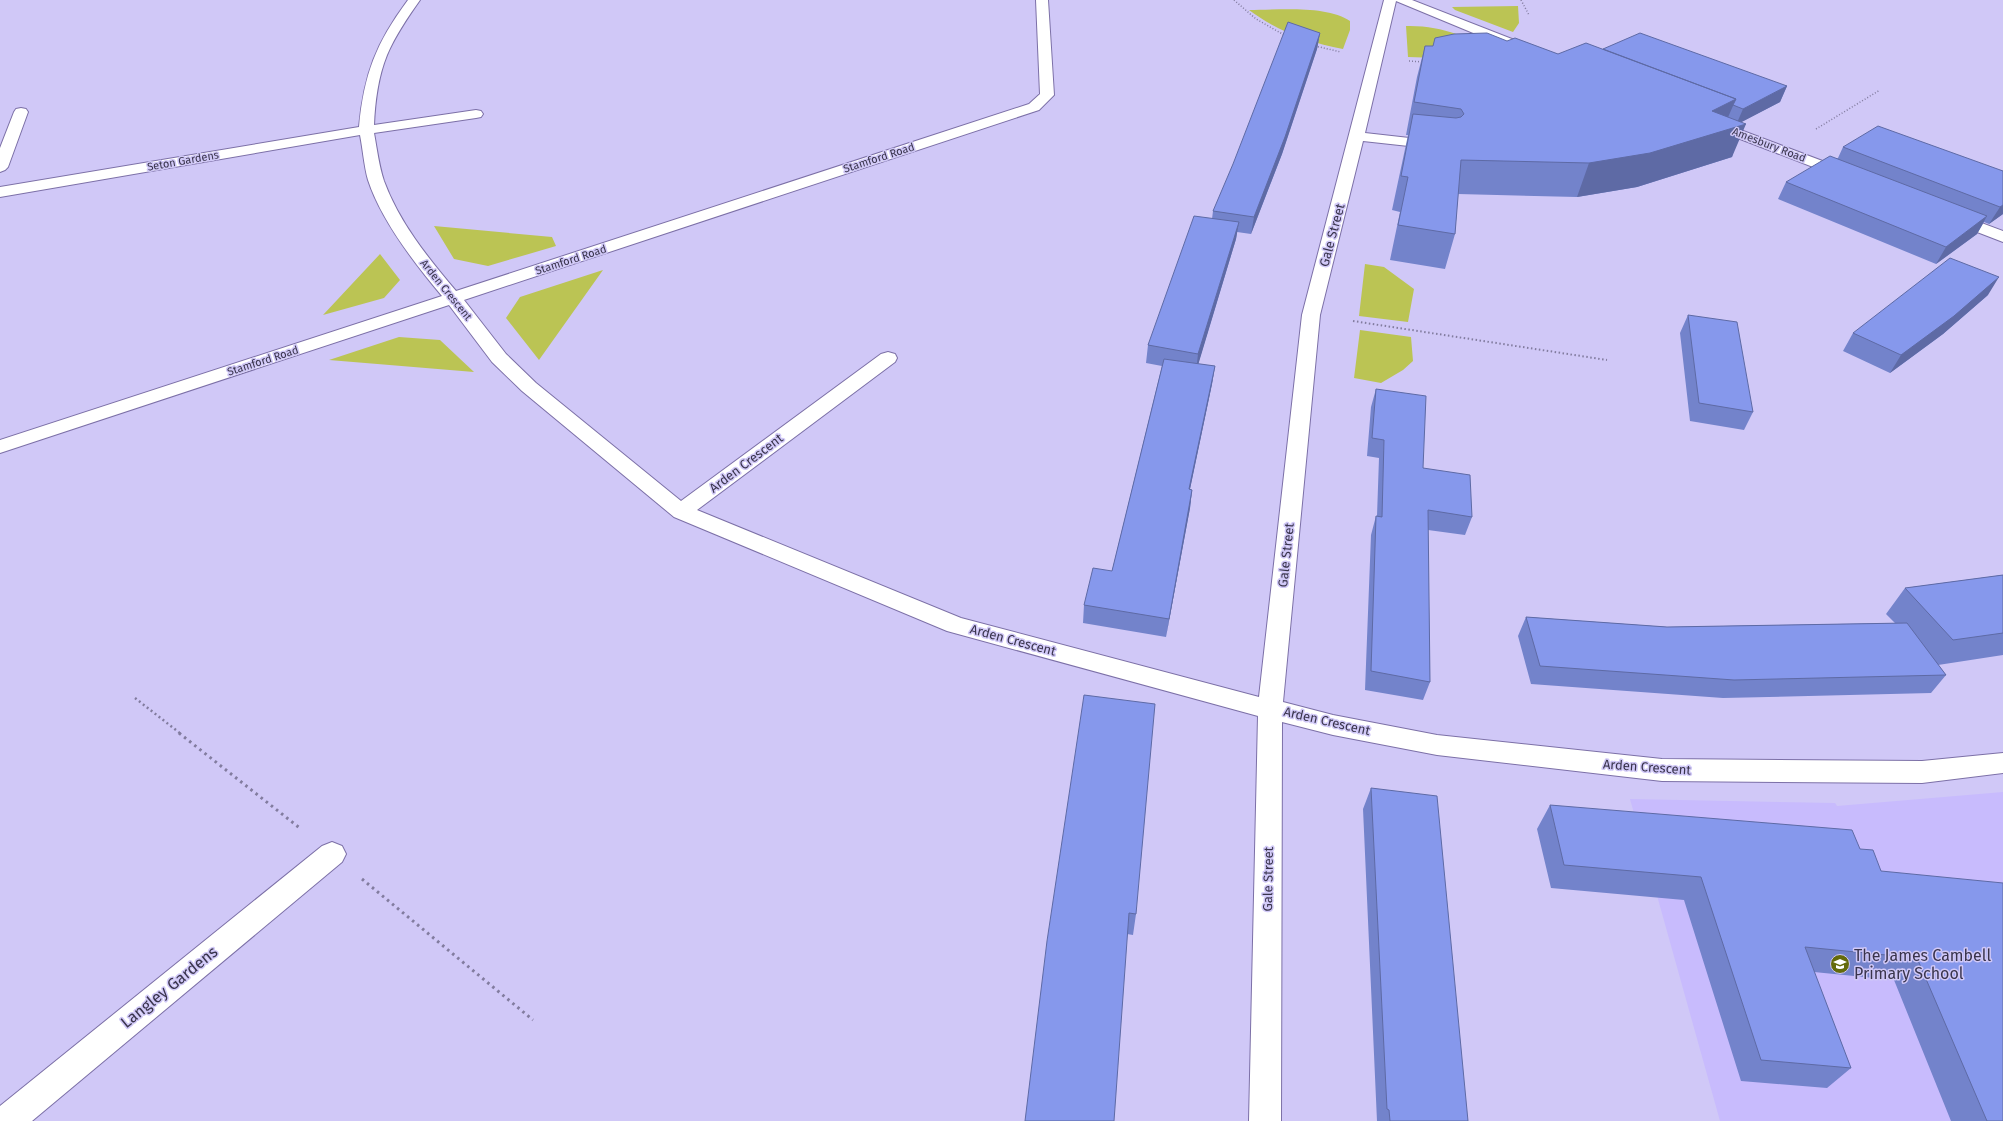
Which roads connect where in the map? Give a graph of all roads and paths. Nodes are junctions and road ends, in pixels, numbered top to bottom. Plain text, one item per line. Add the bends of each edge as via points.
1 (414, 0) edge
2 (1042, 0) edge
3 (1234, 0) edge
4 (1390, 0) edge
5 (1401, 0) edge
6 (1288, 37) edge
7 (1308, 44) edge
8 (1522, 48) edge
9 (1346, 53) dead end
10 (1406, 61) dead end
11 (1428, 62) edge
12 (1880, 90) dead end
13 (21, 112) dead end
14 (476, 114) dead end
15 (1700, 118) edge
16 (366, 130) junction
17 (1813, 130) dead end
18 (1357, 136) junction
19 (1447, 146) edge
20 (0, 167) edge
21 (1855, 179) edge
22 (0, 192) edge
23 (1936, 211) edge
24 (2003, 237) edge
25 (454, 298) junction
26 (1353, 321) dead end
27 (888, 358) dead end
28 (1607, 360) dead end
29 (0, 447) edge
30 (681, 512) junction
31 (1270, 708) junction
32 (2003, 763) edge
33 (332, 854) dead end
34 (7, 1121) edge
35 (1265, 1121) edge

1 - 16 street, Arden Crescent via 380,56 369,96
2 - 25 street, Stamford Road via 1047,96 1034,107
3 - 6 path via 1256,19
4 - 18 street, Gale Street
5 - 8 street
7 - 9 path
10 - 11 path
12 - 17 path
13 - 20 street
14 - 16 street, Seton Gardens
15 - 21 street, Amesbury Road
16 - 22 street, Seton Gardens
16 - 25 street, Arden Crescent via 376,180 387,206 424,264
18 - 19 street
18 - 31 street, Gale Street via 1311,315
23 - 24 street
25 - 29 street, Stamford Road
25 - 30 street, Arden Crescent via 499,358 529,387
26 - 28 path
27 - 30 street, Arden Crescent
30 - 31 street, Arden Crescent via 955,625
31 - 32 street, Arden Crescent via 1333,725 1437,745 1662,770 1922,772
31 - 35 street, Gale Street
33 - 34 street, Langley Gardens

